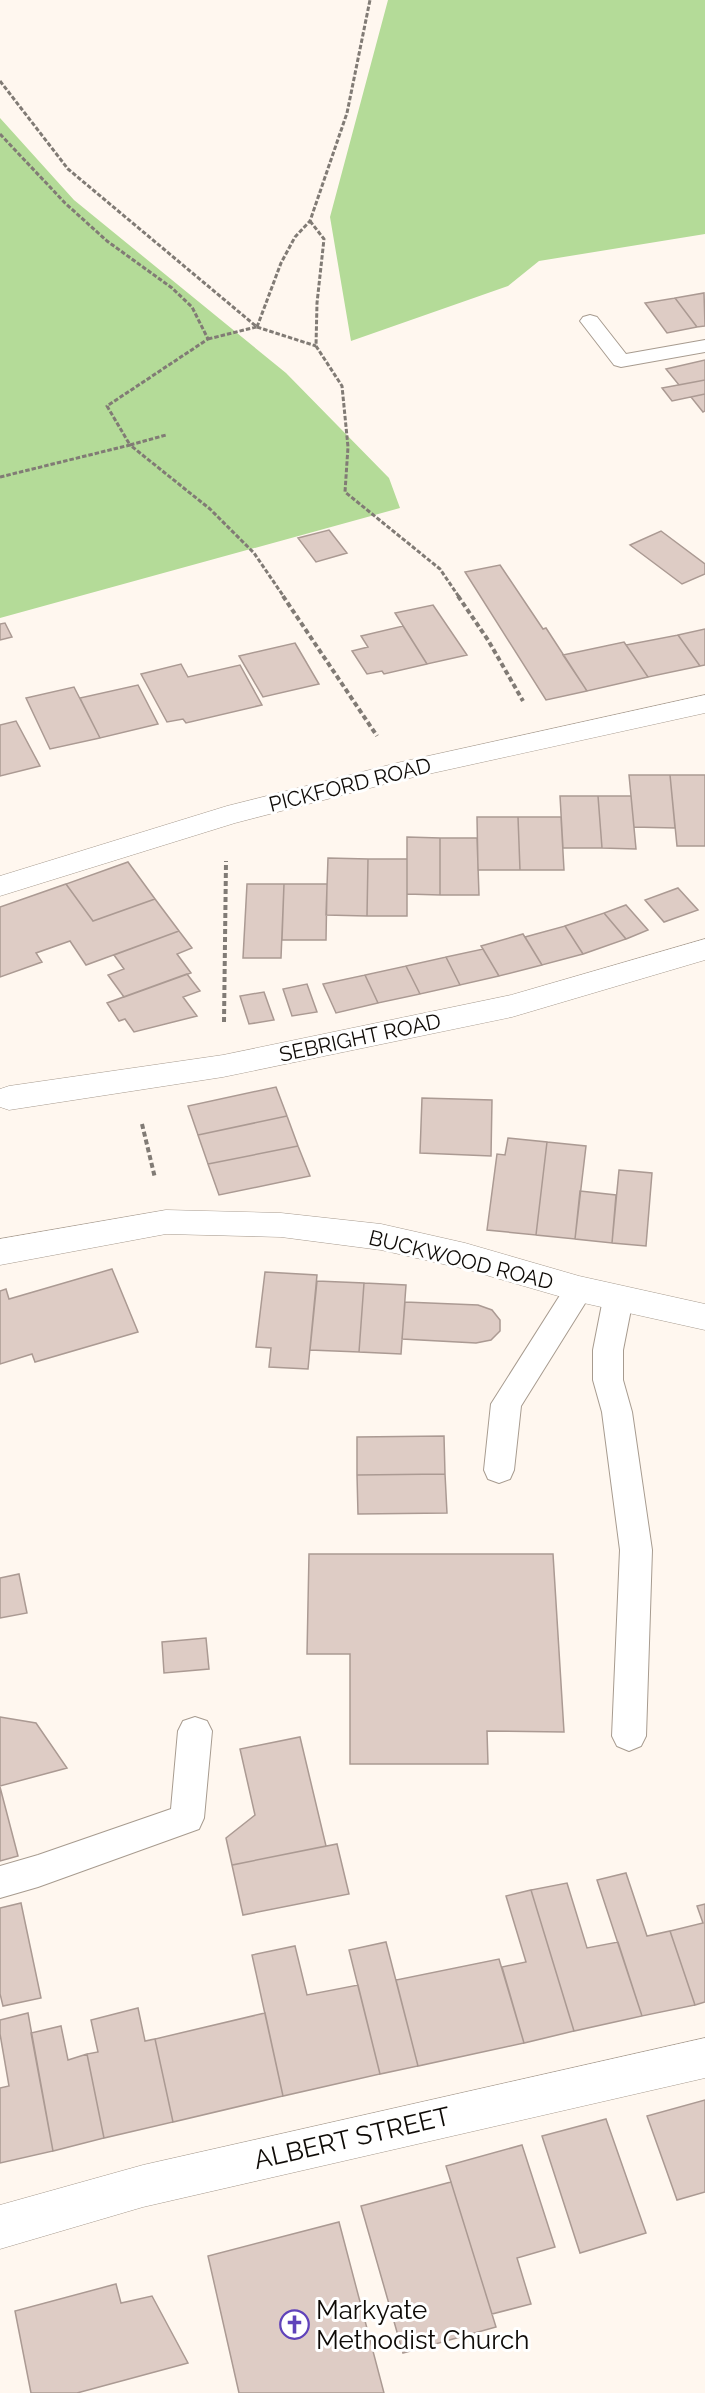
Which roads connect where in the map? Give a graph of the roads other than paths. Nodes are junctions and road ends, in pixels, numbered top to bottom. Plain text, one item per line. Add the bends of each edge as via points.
1 (590, 321) dead end
2 (705, 346) edge
3 (705, 704) edge
4 (0, 886) edge
5 (705, 949) edge
6 (9, 1098) dead end
7 (0, 1252) edge
8 (579, 1289) junction
9 (618, 1299) junction
10 (705, 1317) edge
11 (499, 1470) dead end
12 (195, 1731) dead end
13 (628, 1736) dead end
14 (0, 1882) edge
15 (705, 2058) edge
16 (0, 2227) edge

1 - 2 lane via 621,361
3 - 4 street, PICKFORD ROAD via 401,771 227,815
5 - 6 street, SEBRIGHT ROAD via 512,1006 223,1066
7 - 8 street, BUCKWOOD ROAD via 166,1222 281,1225 381,1237
8 - 9 street, BUCKWOOD ROAD
8 - 11 lane via 506,1404
9 - 10 street, BUCKWOOD ROAD
9 - 13 lane via 608,1350 608,1380 617,1412 636,1550
12 - 14 lane via 187,1818
15 - 16 street, ALBERT STREET via 142,2186

